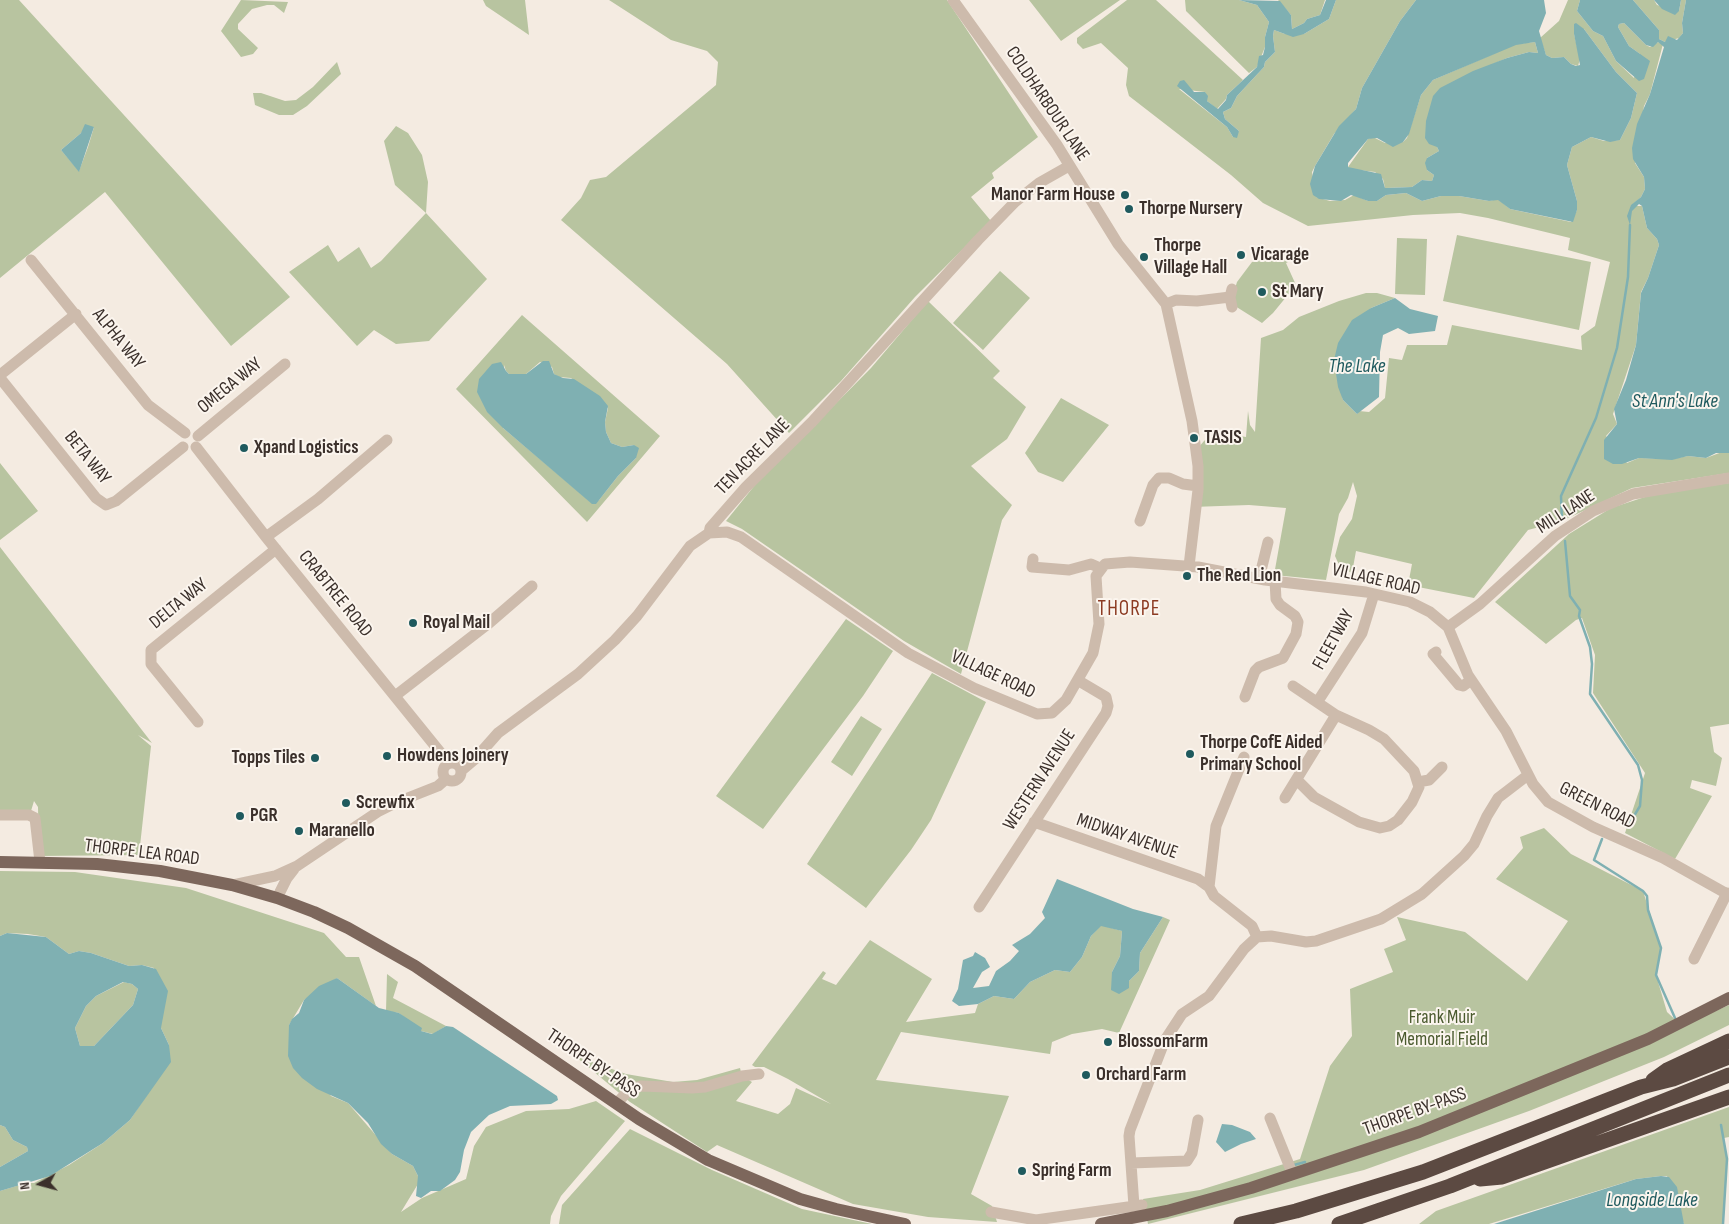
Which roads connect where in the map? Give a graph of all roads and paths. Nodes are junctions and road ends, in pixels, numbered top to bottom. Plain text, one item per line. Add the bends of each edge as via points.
1 (953, 0) edge
2 (1069, 166) junction
3 (31, 260) dead end
4 (1231, 297) dead end
5 (1166, 304) junction
6 (76, 314) junction
7 (284, 364) dead end
8 (0, 376) edge
9 (185, 433) junction
10 (388, 440) dead end
11 (197, 441) junction
12 (184, 447) junction
13 (1729, 478) edge
14 (1198, 486) junction
15 (1140, 521) dead end
16 (709, 533) junction
17 (266, 537) junction
18 (1268, 542) dead end
19 (276, 549) junction
20 (1033, 559) dead end
21 (1189, 566) junction
22 (1100, 568) junction
23 (1259, 579) junction
24 (1275, 581) junction
25 (532, 586) dead end
26 (1374, 594) junction
27 (1448, 627) junction
28 (1436, 652) dead end
29 (1471, 680) junction
30 (1079, 681) junction
31 (1293, 686) dead end
32 (395, 696) junction
33 (1245, 697) dead end
34 (1318, 701) junction
35 (1336, 715) junction
36 (198, 722) dead end
37 (1244, 757) dead end
38 (447, 764) junction
39 (1442, 767) dead end
40 (462, 770) junction
41 (1528, 775) junction
42 (446, 779) junction
43 (1297, 780) junction
44 (1418, 782) junction
45 (1285, 798) dead end
46 (0, 816) edge
47 (1034, 822) junction
48 (0, 862) edge
49 (40, 862) junction
50 (298, 866) junction
51 (232, 886) junction
52 (1209, 887) junction
53 (1728, 894) edge
54 (277, 898) junction
55 (979, 907) dead end
56 (1257, 937) junction
57 (1694, 959) dead end
58 (1729, 998) edge
59 (1729, 1041) edge
60 (1729, 1057) edge
61 (759, 1074) dead end
62 (1729, 1075) edge
63 (1641, 1088) junction
64 (1729, 1097) edge
65 (617, 1103) junction
66 (1270, 1118) dead end
67 (1198, 1120) dead end
68 (1131, 1163) junction
69 (1293, 1175) junction
70 (1466, 1180) junction
71 (991, 1212) dead end
72 (905, 1224) edge
73 (1101, 1224) edge
74 (1242, 1224) edge
75 (1339, 1224) edge

1 - 2 street, COLDHARBOUR LANE
2 - 5 street, COLDHARBOUR LANE via 1118,244
2 - 16 street, TEN ACRE LANE via 1015,202 812,422 746,486
3 - 6 street, ALPHA WAY
4 - 5 street via 1197,302 1176,300
5 - 14 street, COLDHARBOUR LANE via 1192,421
6 - 8 street, BETA WAY
6 - 9 street, ALPHA WAY via 148,405
7 - 11 street, OMEGA WAY
8 - 12 street, BETA WAY via 96,498 106,505 116,501
9 - 11 street via 192,431
9 - 12 street via 181,438
10 - 17 street via 318,500
11 - 12 street via 188,449
11 - 17 street, CRABTREE ROAD
13 - 27 street, MILL LANE via 1633,494 1593,511 1555,536 1480,604
14 - 15 street via 1159,478 1153,484
14 - 21 street, COLDHARBOUR LANE
16 - 30 street, VILLAGE ROAD via 727,532 741,537 908,653 1028,712 1047,714 1066,700
16 - 40 street, TEN ACRE LANE via 690,546 615,640 578,674 498,733
17 - 19 street, CRABTREE ROAD
18 - 23 street
19 - 32 street, CRABTREE ROAD
19 - 36 street, DELTA WAY via 151,650 151,664
20 - 22 street via 1032,567 1069,570 1091,564
21 - 22 street, VILLAGE ROAD via 1119,562
21 - 23 street, VILLAGE ROAD
22 - 30 street, VILLAGE ROAD via 1096,580 1097,635 1093,654
23 - 24 street, VILLAGE ROAD
24 - 26 street, VILLAGE ROAD
24 - 33 street via 1276,599 1298,622 1296,634 1284,658 1254,670 1244,683
25 - 32 street
26 - 27 street, VILLAGE ROAD via 1410,602 1430,612
26 - 34 street, FLEETWAY via 1362,633
27 - 29 street, GREEN ROAD
28 - 29 street via 1433,654 1459,685
29 - 41 street, GREEN ROAD via 1506,731
30 - 47 street, WESTERN AVENUE via 1102,694 1107,700 1107,708
31 - 34 street
32 - 38 street, CRABTREE ROAD
34 - 35 street
35 - 43 street
35 - 44 street via 1384,739 1414,771
37 - 52 street via 1216,826
38 - 40 street via 458,764
38 - 42 street via 443,770
39 - 44 street via 1428,780
40 - 42 street via 457,780
41 - 53 street, GREEN ROAD via 1540,794 1559,810 1663,858
41 - 56 street via 1498,798 1474,844 1464,856 1403,907 1381,919 1310,942
42 - 50 street via 438,786 379,811
43 - 44 street via 1314,797 1359,822 1380,828 1389,826 1406,812 1418,792
43 - 45 street
46 - 49 street via 29,815 36,818
47 - 52 street, MIDWAY AVENUE via 1198,879
47 - 55 street, WESTERN AVENUE
48 - 49 main road, THORPE LEA ROAD
49 - 51 main road, THORPE LEA ROAD via 133,868
50 - 51 street via 275,876
50 - 54 street via 287,878
51 - 54 main road, THORPE LEA ROAD
52 - 56 street, MIDWAY AVENUE via 1214,896 1252,926
53 - 57 street
54 - 65 main road, THORPE BY-PASS via 385,948
56 - 68 street via 1244,949 1209,996 1182,1014 1171,1029 1130,1130
58 - 69 main road, THORPE BY-PASS via 1648,1038 1502,1099 1419,1132
59 - 63 highway via 1667,1070
60 - 63 highway
61 - 65 street via 699,1087 640,1086 629,1090
62 - 70 highway
63 - 74 highway via 1423,1172
64 - 70 highway via 1502,1178
65 - 72 main road, THORPE BY-PASS via 708,1160 749,1179 800,1199
66 - 69 street
67 - 68 street via 1192,1153 1187,1161
68 - 71 street via 1138,1206 1036,1220
69 - 73 main road, THORPE BY-PASS via 1166,1211
70 - 75 highway

